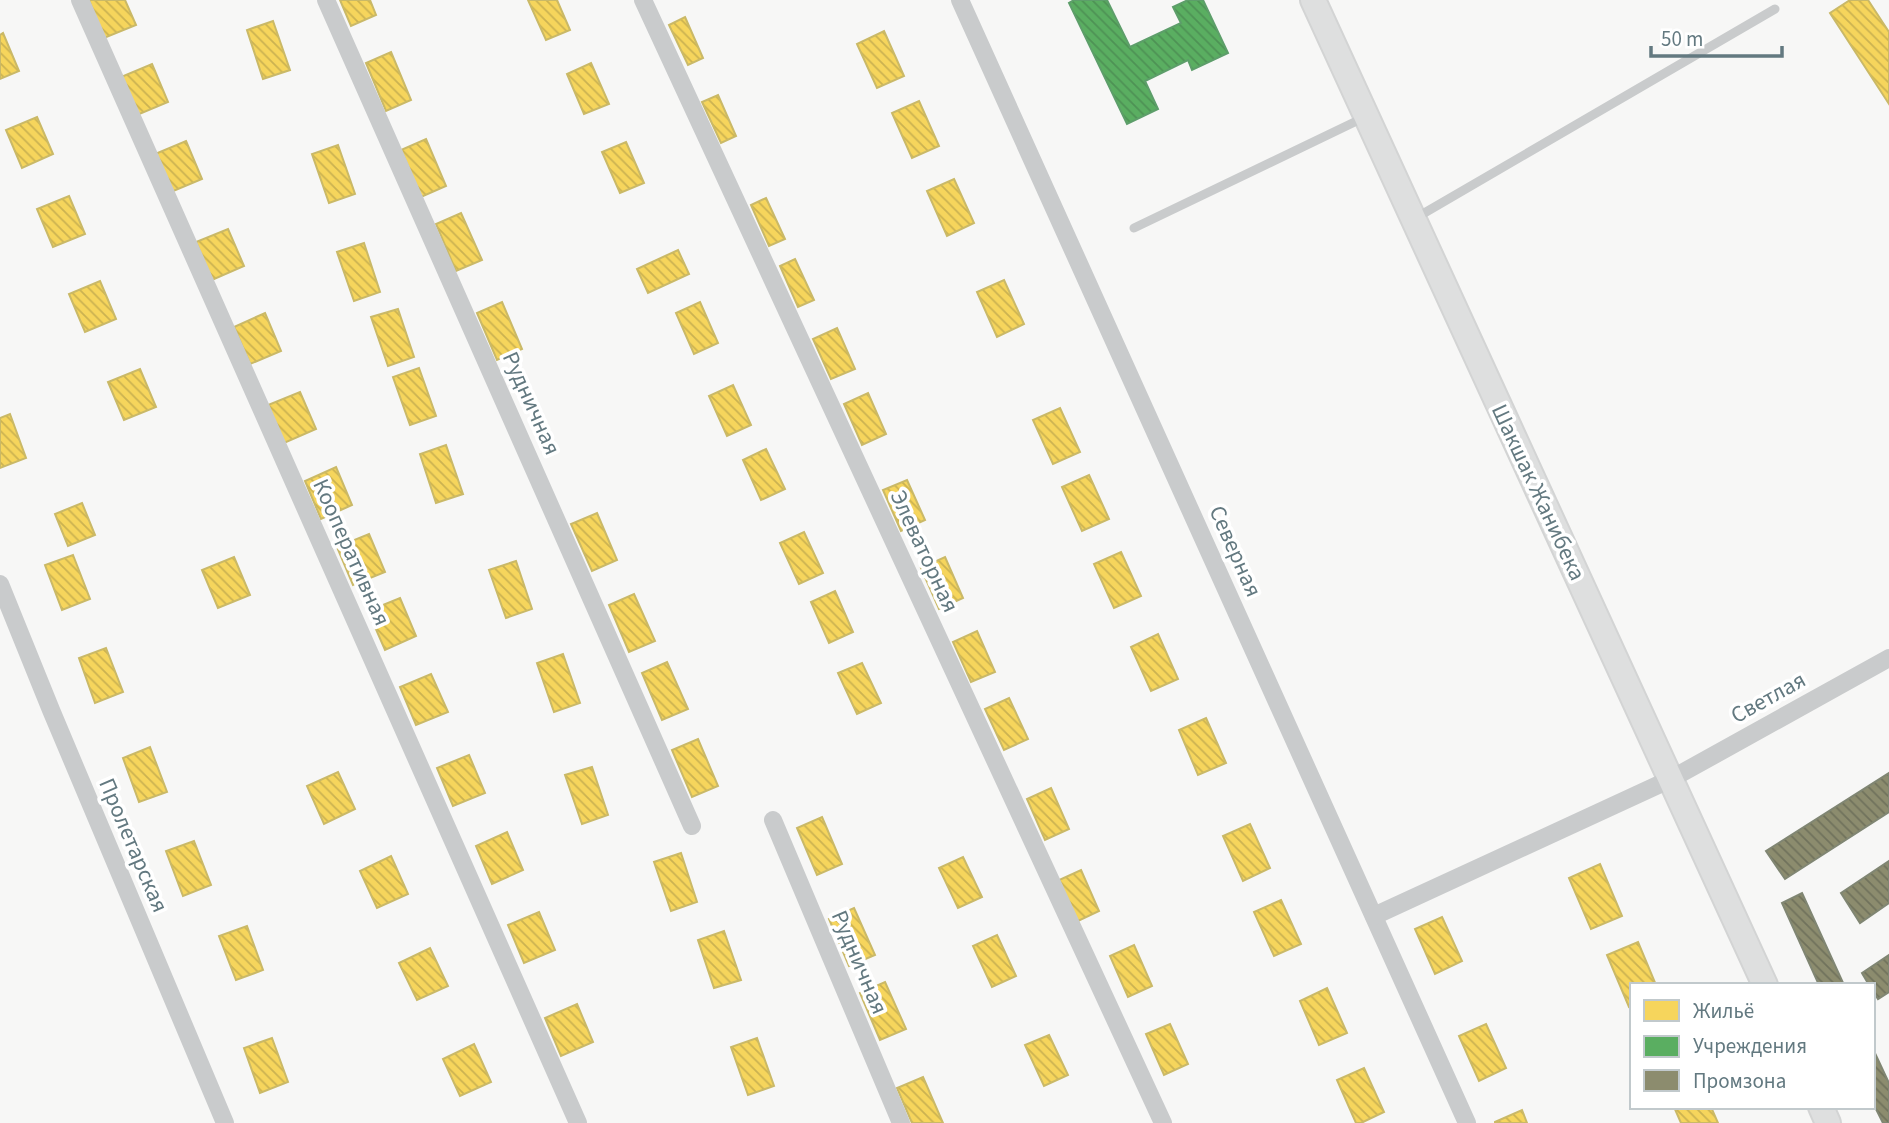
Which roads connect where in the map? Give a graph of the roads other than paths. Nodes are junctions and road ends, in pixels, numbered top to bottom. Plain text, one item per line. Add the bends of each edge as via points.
1 (80, 0) edge
2 (326, 0) edge
3 (643, 0) edge
4 (960, 0) edge
5 (1313, 0) edge
6 (1775, 9) dead end
7 (1367, 116) junction
8 (1414, 219) junction
9 (1134, 228) dead end
10 (0, 584) edge
11 (1889, 658) edge
12 (1671, 779) junction
13 (773, 820) dead end
14 (692, 826) dead end
15 (1374, 916) junction
16 (1764, 983) edge
17 (225, 1123) edge
18 (578, 1123) edge
19 (901, 1123) edge
20 (1163, 1123) edge
21 (1467, 1123) edge

1 - 18 street, Кооперативная
2 - 14 street, Рудничная
3 - 20 street, Элеваторная
4 - 15 street, Северная
5 - 7 main road, Шакшак Жанибека
6 - 8 lane
7 - 8 main road, Шакшак Жанибека
7 - 9 lane
8 - 12 main road, Шакшак Жанибека
10 - 17 street, Пролетарская
11 - 12 street, Светлая
12 - 15 street, Светлая
12 - 16 main road, Шакшак Жанибека
13 - 19 street, Рудничная
15 - 21 street, Северная

